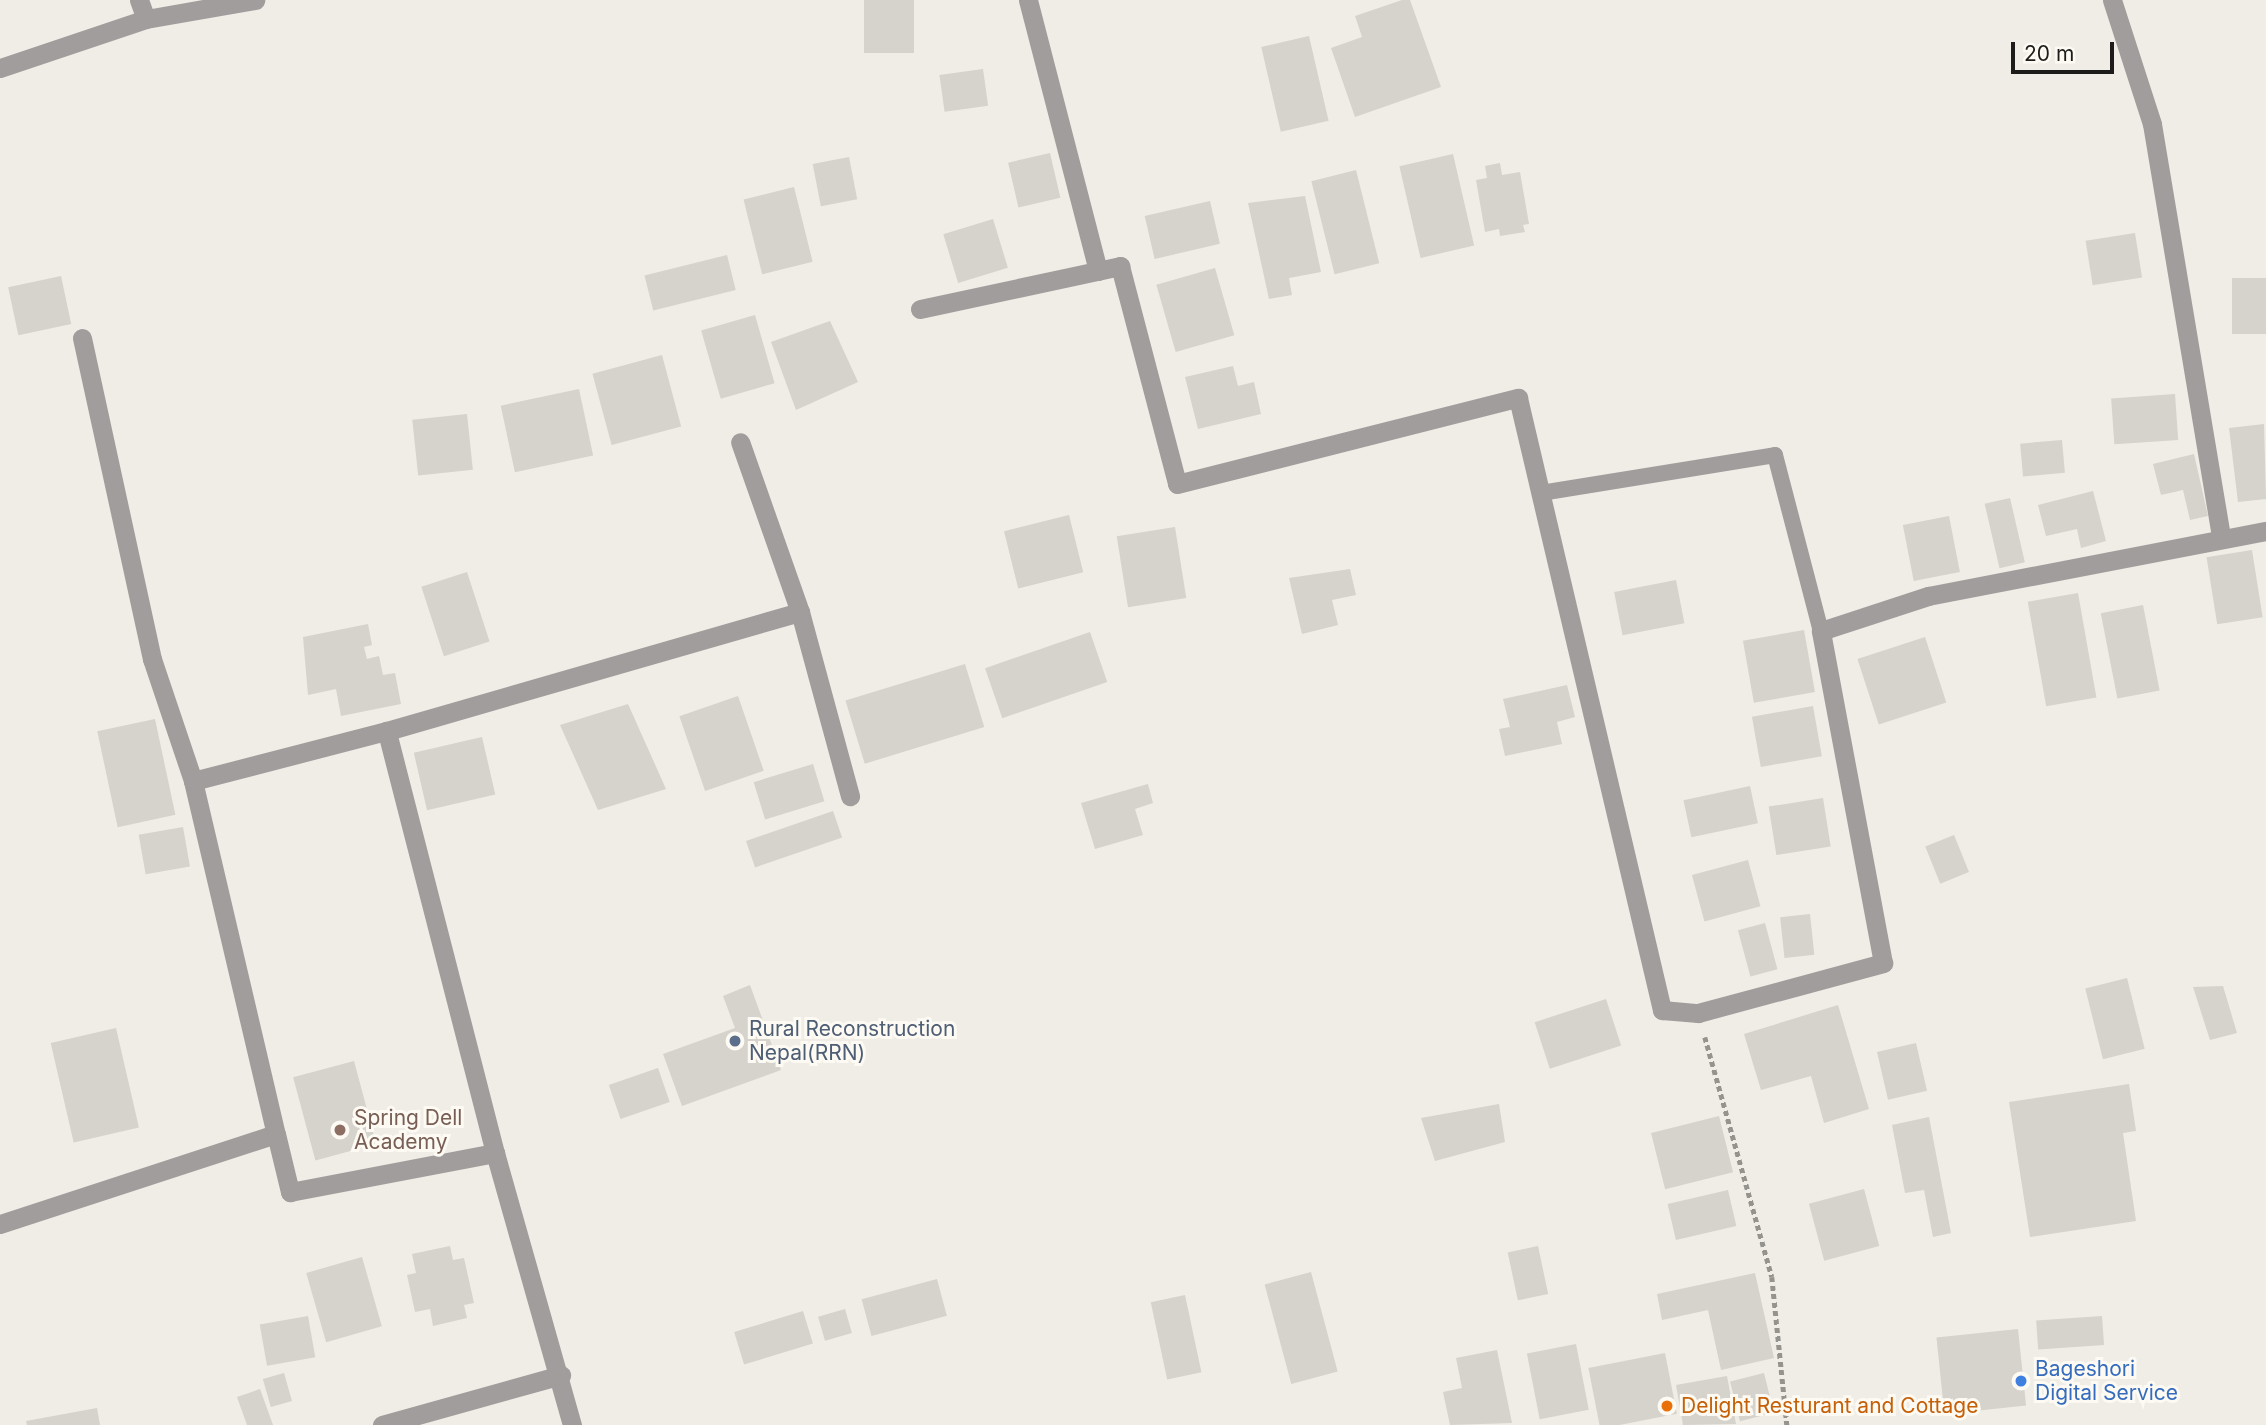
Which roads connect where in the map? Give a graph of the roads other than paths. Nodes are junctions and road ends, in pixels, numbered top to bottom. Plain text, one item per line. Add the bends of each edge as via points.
1 (139, 0) edge
2 (255, 0) edge
3 (1028, 0) edge
4 (2112, 0) edge
5 (146, 19) junction
6 (0, 68) edge
7 (1098, 271) junction
8 (920, 309) dead end
9 (82, 338) dead end
10 (740, 442) dead end
11 (1541, 493) junction
12 (2266, 530) edge
13 (2221, 538) junction
14 (800, 612) junction
15 (1821, 631) junction
16 (387, 731) junction
17 (193, 781) junction
18 (850, 796) dead end
19 (276, 1134) junction
20 (495, 1153) junction
21 (0, 1224) edge
22 (561, 1375) junction
23 (382, 1425) edge
24 (572, 1425) edge

1 - 5 street
2 - 5 street
3 - 7 street
4 - 13 street via 2152,124
5 - 6 street
7 - 8 street
7 - 11 street via 1120,266 1177,484 1518,398
9 - 17 street via 152,659
10 - 14 street
11 - 15 lane via 1775,455
11 - 15 street via 1662,1010 1698,1013 1883,963
12 - 13 street
13 - 15 street via 1928,596
14 - 16 street
14 - 18 street
16 - 17 street
16 - 20 street
17 - 19 street
19 - 20 street via 290,1192
19 - 21 street
20 - 22 street
22 - 23 street
22 - 24 street

